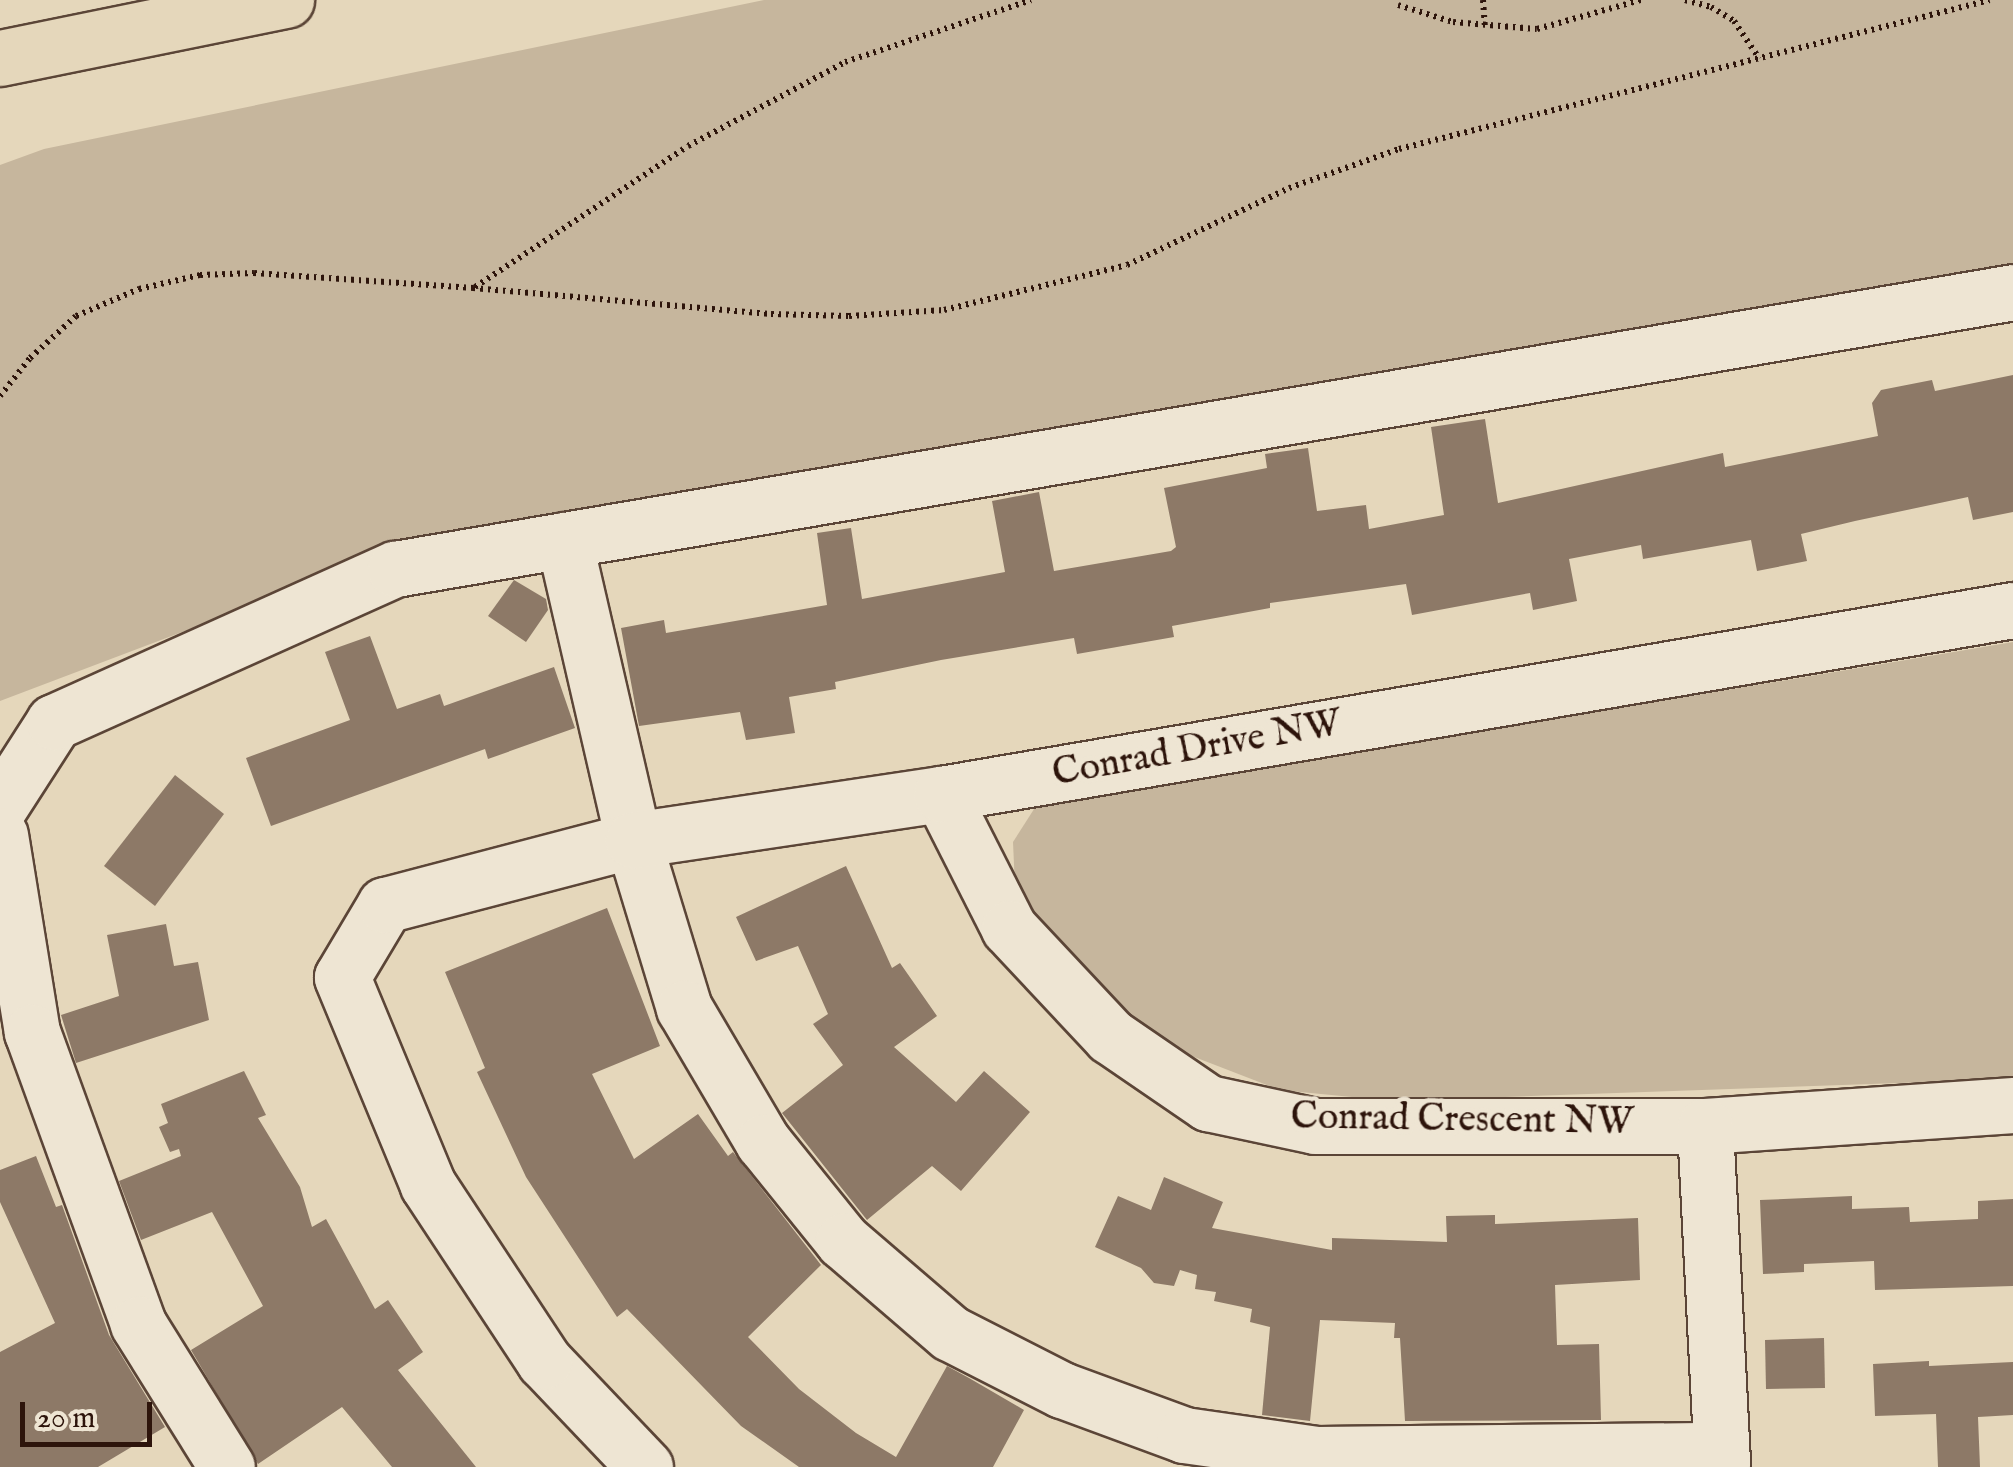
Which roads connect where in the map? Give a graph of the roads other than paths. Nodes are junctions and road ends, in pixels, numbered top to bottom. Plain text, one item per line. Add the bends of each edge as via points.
1 (286, 0) edge
2 (2, 58) edge
3 (2013, 292) edge
4 (564, 540) junction
5 (2013, 610) edge
6 (942, 794) junction
7 (0, 806) edge
8 (0, 834) edge
9 (633, 840) junction
10 (2013, 1105) edge
11 (1705, 1126) junction
12 (1721, 1459) edge
13 (227, 1467) edge
14 (645, 1467) edge

1 - 2 main road
3 - 4 street
4 - 7 street via 395,568 54,722
4 - 9 street
5 - 6 street, Conrad Drive NW
6 - 9 street, Conrad Drive NW
6 - 11 street, Conrad Crescent NW via 1009,928 1110,1036 1208,1103 1316,1126
8 - 13 street via 38,1050 138,1324
9 - 12 street via 684,1008 763,1142 843,1242 950,1333 1062,1390 1184,1435 1317,1454
9 - 14 street, Conrad Drive NW via 385,905 342,978 428,1185 544,1361
10 - 11 street, Conrad Crescent NW
11 - 12 street

